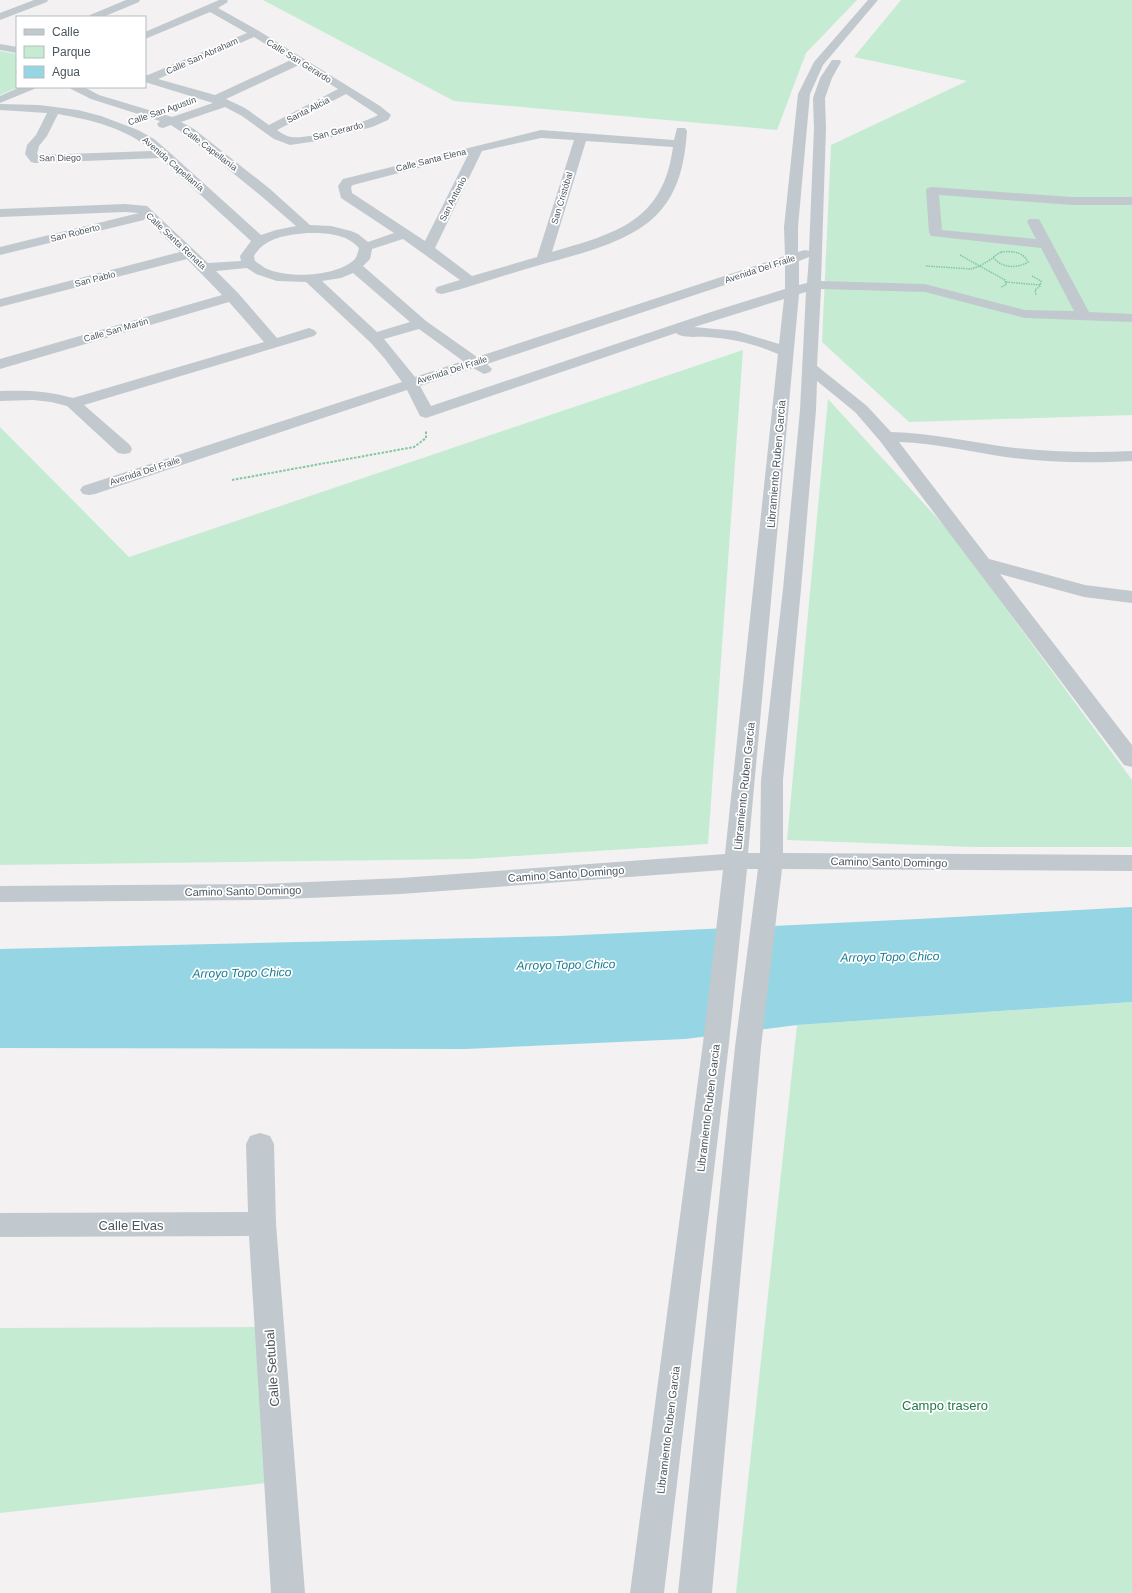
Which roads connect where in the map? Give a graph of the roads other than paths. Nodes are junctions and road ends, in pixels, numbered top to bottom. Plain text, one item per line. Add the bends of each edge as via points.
1 (43, 0) edge
2 (135, 0) edge
3 (228, 0) edge
4 (878, 6) edge
5 (211, 8) junction
6 (96, 16) edge
7 (2, 23) edge
8 (254, 33) junction
9 (146, 36) edge
10 (0, 47) edge
11 (16, 50) edge
12 (845, 52) dead end
13 (298, 61) junction
14 (147, 78) edge
15 (28, 88) edge
16 (77, 88) edge
17 (346, 90) junction
18 (0, 100) edge
19 (215, 100) junction
20 (189, 102) dead end
21 (0, 107) edge
22 (167, 109) dead end
23 (54, 111) junction
24 (153, 114) junction
25 (384, 117) joint
26 (172, 121) junction
27 (121, 126) junction
28 (270, 130) junction
29 (137, 133) junction
30 (41, 136) junction
31 (581, 137) junction
32 (477, 149) junction
33 (164, 154) junction
34 (89, 158) junction
35 (1123, 186) dead end
36 (1132, 200) edge
37 (0, 213) edge
38 (149, 214) junction
39 (1034, 222) dead end
40 (392, 226) junction
41 (307, 229) junction
42 (404, 234) junction
43 (355, 236) junction
44 (259, 241) junction
45 (1045, 244) junction
46 (366, 247) junction
47 (428, 249) junction
48 (0, 251) edge
49 (816, 251) junction
50 (190, 254) junction
51 (544, 259) junction
52 (792, 259) junction
53 (253, 267) junction
54 (354, 267) junction
55 (204, 268) junction
56 (311, 279) junction
57 (218, 281) junction
58 (471, 282) junction
59 (814, 285) junction
60 (442, 290) dead end
61 (792, 291) junction
62 (682, 295) junction
63 (232, 296) junction
64 (0, 303) edge
65 (716, 315) junction
66 (1084, 316) junction
67 (1132, 318) edge
68 (421, 324) junction
69 (309, 333) dead end
70 (662, 333) junction
71 (375, 337) junction
72 (273, 343) junction
73 (786, 352) junction
74 (475, 362) junction
75 (0, 364) edge
76 (809, 366) junction
77 (411, 383) junction
78 (505, 386) junction
79 (0, 396) edge
80 (73, 404) junction
81 (886, 437) junction
82 (124, 449) dead end
83 (1132, 456) edge
84 (89, 490) dead end
85 (982, 563) junction
86 (1132, 597) edge
87 (1132, 760) edge
88 (736, 861) junction
89 (771, 861) junction
90 (1132, 863) edge
91 (0, 894) edge
92 (260, 1144) dead end
93 (262, 1224) junction
94 (0, 1225) edge
95 (288, 1593) edge
96 (647, 1593) edge
97 (695, 1593) edge

1 - 7 street
2 - 6 street
3 - 5 street
4 - 52 street, Libramiento Ruben Garcia via 818,64 804,94 791,227
5 - 8 street, Calle San Gerardo
5 - 9 street
8 - 13 street, Calle San Gerardo
8 - 14 street, Calle San Abraham
10 - 11 street
12 - 49 street via 826,78 820,98
13 - 17 street, Calle San Gerardo
13 - 19 street
14 - 19 street
15 - 18 street
16 - 24 street, Calle Capellanía via 95,97
17 - 25 street, Calle San Gerardo via 382,112
17 - 28 street, Santa Alicia
19 - 20 street, Calle San Agustín
19 - 26 street, Calle San Agustín
19 - 28 street via 241,110
21 - 23 street, Avenida Capellanía
22 - 24 street, Calle San Agustín
23 - 27 street, Avenida Capellanía via 88,116
23 - 30 street, San Diego
24 - 26 street, Calle Capellanía
24 - 27 street, Calle San Agustín
25 - 28 street, San Gerardo via 368,124 304,140 283,139
26 - 29 street, Calle San Agustín
26 - 41 street, Calle Capellanía via 205,143
27 - 29 street, Avenida Capellanía
29 - 33 street, Avenida Capellanía
30 - 34 street, San Diego
30 - 34 street, San Diego via 33,145 31,154 35,159
31 - 32 street, Calle Santa Elena via 541,134
31 - 51 street, San Cristóbal
31 - 51 street, Calle Santa Elena via 681,138 674,176 656,209 639,222 596,244
32 - 40 street, Calle Santa Elena via 364,176 344,186 346,195
32 - 47 street, San Antonio
33 - 34 street, San Diego
33 - 44 street, Avenida Capellanía
35 - 36 street
36 - 45 street via 1072,201 932,191 936,233
37 - 38 street, Calle Santa Renata via 125,208 142,209
38 - 48 street, San Roberto
38 - 50 street, Calle Santa Renata
39 - 45 street
40 - 42 street, Calle Santa Elena
40 - 43 street
41 - 43 street via 325,229
41 - 44 street via 278,234
42 - 46 street
42 - 47 street, Calle Santa Elena
43 - 46 street
44 - 53 street via 250,248 247,256
45 - 66 street
46 - 54 street via 367,254
47 - 58 street, Calle Santa Elena
49 - 52 street, Avenida Del Fraile
49 - 59 street
50 - 55 street, Calle Santa Renata
50 - 64 street, San Pablo
51 - 58 street, Calle Santa Elena
52 - 61 street, Libramiento Ruben Garcia
52 - 62 street, Avenida Del Fraile
53 - 55 street
53 - 56 street via 272,276
53 - 57 street
54 - 56 street
54 - 68 street
55 - 57 street, Calle Santa Renata
56 - 71 street
57 - 63 street, Calle Santa Renata
58 - 60 street, Calle Santa Elena
59 - 61 street
59 - 66 street via 925,288 1025,314
59 - 76 street
61 - 65 street
61 - 73 street, Libramiento Ruben Garcia
62 - 65 street
62 - 74 street, Avenida Del Fraile
63 - 72 street, Calle Santa Renata
63 - 75 street, Calle San Martin
65 - 70 street
66 - 67 street
68 - 71 street
68 - 74 street
69 - 72 street
70 - 73 street via 716,332 752,339
70 - 78 street
71 - 77 street via 387,349
72 - 80 street
73 - 88 street, Libramiento Ruben Garcia
74 - 77 street, Avenida Del Fraile
74 - 78 street
76 - 81 street via 861,409
76 - 89 street via 808,410 772,780
77 - 78 street via 426,413
77 - 84 street, Avenida Del Fraile
79 - 80 street via 52,397
80 - 82 street
81 - 83 street via 919,438 1052,456
81 - 85 street
85 - 86 street via 1084,592
85 - 87 street
88 - 89 street, Camino Santo Domingo
88 - 91 street, Camino Santo Domingo via 402,886 262,892
88 - 96 street, Libramiento Ruben Garcia via 716,1043
89 - 90 street, Camino Santo Domingo
89 - 97 street via 748,1046
92 - 93 street, Calle Setubal
93 - 94 street, Calle Elvas
93 - 95 street, Calle Setubal

